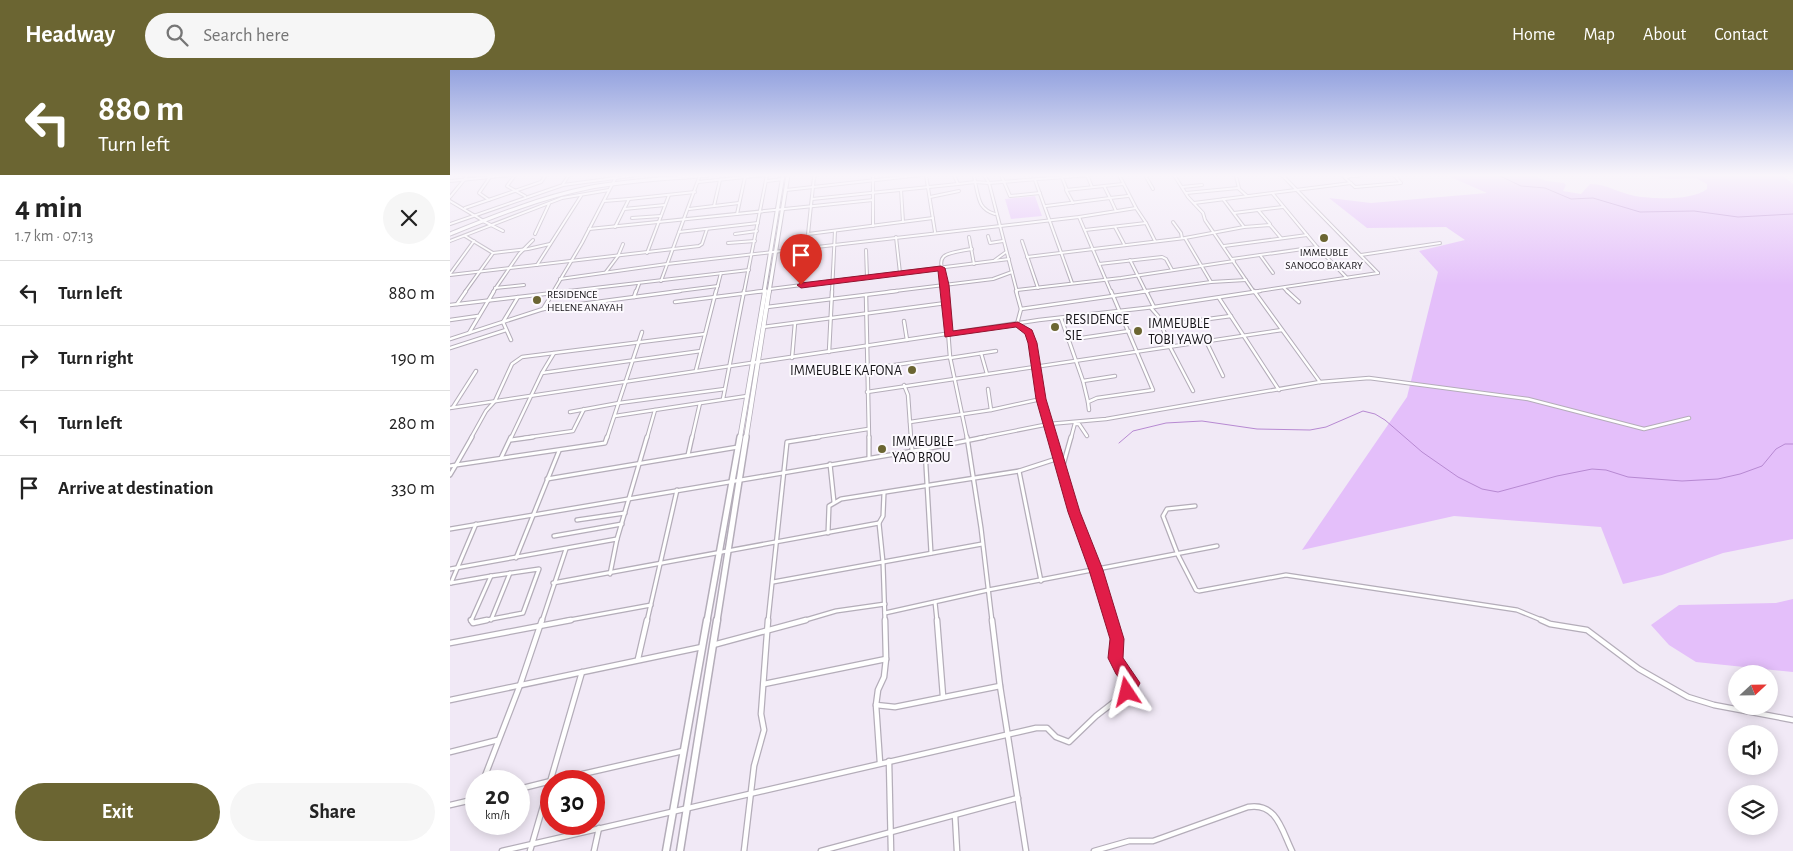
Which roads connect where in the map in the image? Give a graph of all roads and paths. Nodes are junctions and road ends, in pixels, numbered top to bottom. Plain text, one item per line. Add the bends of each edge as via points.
1 (470, 211) edge
2 (485, 211) edge
3 (508, 211) edge
4 (530, 211) edge
5 (546, 211) edge
6 (571, 211) edge
7 (598, 211) edge
8 (623, 211) edge
9 (663, 211) edge
10 (688, 211) edge
11 (758, 211) edge
12 (762, 211) edge
13 (780, 211) edge
14 (809, 211) edge
15 (873, 211) edge
16 (902, 211) edge
17 (932, 211) edge
18 (986, 211) edge
19 (1048, 211) edge
20 (1113, 211) edge
21 (1138, 211) edge
22 (1201, 211) edge
23 (1246, 211) edge
24 (1259, 211) edge
25 (1288, 211) edge
26 (1318, 211) edge
27 (1234, 213) joint
28 (737, 214) joint
29 (995, 214) joint
30 (475, 215) junction
31 (661, 216) junction
32 (1079, 217) junction
33 (632, 218) dead end
34 (933, 218) junction
35 (483, 220) junction
36 (684, 220) junction
37 (1050, 220) junction
38 (658, 222) junction
39 (903, 222) junction
40 (1173, 222) dead end
41 (758, 223) junction
42 (450, 224) edge
43 (1146, 224) junction
44 (1270, 224) junction
45 (998, 225) junction
46 (493, 226) junction
47 (872, 226) junction
48 (615, 227) junction
49 (1115, 227) junction
50 (1244, 228) junction
51 (589, 229) junction
52 (708, 229) junction
53 (1085, 230) junction
54 (503, 231) dead end
55 (756, 231) junction
56 (835, 231) junction
57 (679, 232) junction
58 (935, 232) junction
59 (1215, 232) junction
60 (450, 233) edge
61 (535, 234) dead end
62 (735, 234) dead end
63 (1308, 235) junction
64 (465, 236) junction
65 (988, 236) dead end
66 (896, 237) junction
67 (969, 237) dead end
68 (1184, 238) junction
69 (1281, 239) junction
70 (534, 240) dead end
71 (450, 241) edge
72 (474, 241) junction
73 (754, 241) junction
74 (1003, 241) junction
75 (1022, 241) dead end
76 (1155, 241) junction
77 (728, 243) dead end
78 (1440, 243) dead end
79 (550, 244) junction
80 (623, 244) dead end
81 (1124, 244) junction
82 (835, 245) junction
83 (1224, 246) junction
84 (1317, 247) junction
85 (972, 249) junction
86 (1092, 249) junction
87 (522, 250) junction
88 (672, 250) junction
89 (866, 250) dead end
90 (494, 252) junction
91 (774, 252) junction
92 (1006, 252) junction
93 (1061, 252) junction
94 (646, 253) junction
95 (752, 254) junction
96 (1260, 255) junction
97 (1360, 255) junction
98 (618, 256) junction
99 (1027, 257) junction
100 (1009, 259) junction
101 (1130, 260) junction
102 (1233, 260) junction
103 (993, 261) junction
104 (569, 262) junction
105 (667, 264) junction
106 (974, 264) junction
107 (1099, 264) junction
108 (537, 266) junction
109 (1202, 266) junction
110 (510, 268) junction
111 (941, 268) junction
112 (749, 270) junction
113 (1172, 270) junction
114 (480, 272) junction
115 (606, 272) junction
116 (1012, 272) junction
117 (721, 273) junction
118 (900, 273) junction
119 (1273, 273) dead end
120 (450, 274) edge
121 (1139, 276) junction
122 (867, 277) junction
123 (1347, 278) junction
124 (560, 279) junction
125 (1104, 280) junction
126 (1246, 280) junction
127 (661, 281) junction
128 (832, 282) junction
129 (1211, 282) junction
130 (524, 284) dead end
131 (639, 284) junction
132 (1072, 284) junction
133 (945, 285) junction
134 (718, 286) junction
135 (495, 288) junction
136 (1038, 288) junction
137 (1283, 288) junction
138 (770, 289) junction
139 (1017, 290) junction
140 (764, 291) junction
141 (1146, 291) junction
142 (551, 293) junction
143 (744, 293) junction
144 (1255, 293) junction
145 (866, 295) junction
146 (1113, 296) junction
147 (518, 297) junction
148 (634, 297) junction
149 (714, 297) junction
150 (1220, 298) junction
151 (830, 299) junction
152 (489, 300) junction
153 (675, 302) dead end
154 (1298, 302) dead end
155 (946, 303) junction
156 (457, 304) junction
157 (450, 305) edge
158 (767, 307) junction
159 (1153, 307) junction
160 (543, 309) junction
161 (1021, 309) junction
162 (1120, 310) junction
163 (868, 314) junction
164 (479, 316) junction
165 (1231, 316) junction
166 (830, 318) junction
167 (1061, 318) junction
168 (450, 320) edge
169 (904, 321) dead end
170 (503, 322) junction
171 (795, 323) junction
172 (1018, 324) junction
173 (1162, 325) junction
174 (764, 327) junction
175 (506, 330) junction
176 (1282, 330) junction
177 (1129, 331) junction
178 (642, 332) dead end
179 (469, 333) junction
180 (705, 334) junction
181 (949, 335) junction
182 (1244, 336) junction
183 (450, 339) edge
184 (511, 340) dead end
185 (1068, 340) junction
186 (907, 341) junction
187 (1206, 342) junction
188 (638, 343) junction
189 (867, 346) junction
190 (1170, 347) junction
191 (450, 348) edge
192 (701, 351) junction
193 (996, 351) dead end
194 (1137, 351) junction
195 (829, 352) junction
196 (554, 353) junction
197 (980, 353) junction
198 (792, 358) junction
199 (950, 358) junction
200 (633, 360) junction
201 (1075, 360) junction
202 (755, 363) junction
203 (730, 366) junction
204 (1036, 366) junction
205 (867, 369) junction
206 (696, 370) junction
207 (476, 371) dead end
208 (542, 372) junction
209 (987, 374) junction
210 (1115, 376) dead end
211 (1223, 376) dead end
212 (954, 380) junction
213 (1084, 381) junction
214 (626, 382) junction
215 (1320, 382) junction
216 (904, 385) junction
217 (725, 389) junction
218 (988, 389) dead end
219 (1279, 390) junction
220 (1193, 391) dead end
221 (867, 392) junction
222 (533, 395) junction
223 (747, 396) junction
224 (723, 399) junction
225 (1041, 399) junction
226 (495, 401) junction
227 (1088, 402) junction
228 (620, 403) junction
229 (700, 403) junction
230 (452, 408) edge
231 (584, 409) junction
232 (655, 410) junction
233 (991, 410) junction
234 (1089, 410) dead end
235 (570, 412) dead end
236 (963, 414) junction
237 (615, 416) junction
238 (1689, 418) dead end
239 (910, 422) junction
240 (1075, 423) junction
241 (1049, 424) junction
242 (868, 429) junction
243 (1087, 436) dead end
244 (510, 441) junction
245 (966, 441) junction
246 (738, 447) junction
247 (925, 449) junction
248 (559, 450) junction
249 (912, 451) junction
250 (688, 455) junction
251 (869, 458) junction
252 (1059, 458) junction
253 (501, 459) junction
254 (639, 463) junction
255 (830, 464) junction
256 (456, 465) junction
257 (450, 466) edge
258 (1062, 470) junction
259 (1018, 471) junction
260 (784, 472) junction
261 (450, 475) edge
262 (972, 478) junction
263 (547, 479) junction
264 (739, 479) junction
265 (732, 480) junction
266 (928, 486) junction
267 (677, 490) junction
268 (884, 493) junction
269 (629, 499) junction
270 (834, 502) junction
271 (1195, 506) dead end
272 (625, 513) junction
273 (532, 515) junction
274 (578, 520) dead end
275 (879, 523) junction
276 (476, 524) junction
277 (622, 524) junction
278 (450, 528) edge
279 (828, 533) junction
280 (554, 536) dead end
281 (617, 539) junction
282 (777, 543) junction
283 (982, 544) junction
284 (1217, 546) dead end
285 (566, 549) junction
286 (727, 552) junction
287 (719, 553) junction
288 (931, 553) junction
289 (1178, 554) junction
290 (516, 558) junction
291 (883, 562) junction
292 (660, 563) junction
293 (458, 567) junction
294 (450, 569) edge
295 (1096, 570) junction
296 (510, 573) junction
297 (610, 574) junction
298 (491, 576) junction
299 (1041, 580) junction
300 (773, 582) junction
301 (553, 583) junction
302 (450, 584) edge
303 (988, 590) junction
304 (935, 602) junction
305 (885, 604) junction
306 (650, 605) junction
307 (885, 613) junction
308 (491, 620) junction
309 (539, 628) junction
310 (767, 632) junction
311 (450, 643) edge
312 (712, 646) junction
313 (703, 647) junction
314 (638, 659) junction
315 (886, 659) junction
316 (583, 672) junction
317 (764, 684) junction
318 (520, 685) junction
319 (1000, 686) junction
320 (943, 696) junction
321 (450, 700) edge
322 (876, 705) junction
323 (1793, 720) edge
324 (1009, 736) junction
325 (498, 740) junction
326 (684, 751) junction
327 (450, 752) edge
328 (889, 761) junction
329 (880, 763) junction
330 (487, 770) edge
331 (554, 770) edge
332 (600, 770) edge
333 (750, 795) junction
334 (1018, 798) junction
335 (465, 802) edge
336 (450, 805) edge
337 (687, 810) junction
338 (673, 812) junction
339 (954, 815) junction
340 (540, 819) edge
341 (605, 827) edge
342 (891, 832) junction
343 (568, 835) edge
344 (597, 835) edge
345 (533, 843) junction
346 (502, 851) edge
347 (530, 851) edge
348 (594, 851) edge
349 (666, 851) edge
350 (680, 851) edge
351 (744, 851) edge
352 (821, 851) edge
353 (891, 851) edge
354 (957, 851) edge
355 (1026, 851) edge
356 (1094, 851) edge
357 (1292, 851) edge

1 - 30 street
2 - 30 street
3 - 35 main road
4 - 46 street
5 - 61 street
6 - 79 street
7 - 51 street
8 - 48 street
9 - 31 street
10 - 36 street
11 - 28 street
12 - 41 street
13 - 91 main road
14 - 56 street via 807,233
15 - 47 street
16 - 39 street
17 - 34 street
18 - 29 street
19 - 37 street
20 - 32 street
21 - 43 street
22 - 59 street
23 - 27 street
24 - 44 street
25 - 63 street
26 - 97 street
27 - 50 street
28 - 36 street
29 - 45 street
30 - 35 street
30 - 42 street
31 - 33 street
31 - 38 street
32 - 37 street
32 - 53 street
34 - 39 street
34 - 58 street
35 - 46 street
35 - 60 main road
36 - 38 street
36 - 57 street
37 - 45 street
37 - 93 street
38 - 48 street
38 - 94 street
39 - 47 street
40 - 68 street
41 - 52 street
41 - 55 street
43 - 49 street
43 - 76 street
44 - 50 street
44 - 69 street
45 - 58 street
45 - 74 street
46 - 54 street
46 - 64 street
47 - 56 street
48 - 51 street
49 - 53 street
49 - 81 street
50 - 59 street
51 - 104 street
52 - 57 street
52 - 88 street via 701,246
53 - 86 street
55 - 62 street
55 - 73 street
56 - 82 street
57 - 88 street
58 - 66 street
59 - 68 street
59 - 83 street
63 - 69 street
63 - 84 street
64 - 71 street
64 - 72 street
65 - 74 street via 990,243
66 - 82 street
66 - 118 street
67 - 85 street
68 - 76 street
68 - 109 street
69 - 83 street
70 - 87 street
72 - 90 street
72 - 120 street
73 - 77 street
73 - 95 street
74 - 92 street
75 - 99 street
76 - 81 street
78 - 97 street
79 - 87 street
79 - 108 street
80 - 98 street
81 - 86 street
82 - 91 street
82 - 128 street
83 - 102 street
84 - 96 street
84 - 123 street
85 - 106 street
85 - 111 street via 945,254 940,262
86 - 93 street
86 - 107 street
87 - 90 street
87 - 110 street
88 - 94 street
88 - 105 street
89 - 122 street
90 - 114 street
91 - 95 street
91 - 138 main road
91 - 140 main road
92 - 100 street
92 - 103 street
93 - 99 street
93 - 132 street
94 - 98 street
95 - 105 street
95 - 112 street
96 - 102 street
96 - 119 street
97 - 123 street via 1378,273
98 - 104 street
98 - 115 street
99 - 136 street
100 - 103 street
100 - 116 street
101 - 107 street
101 - 113 street via 1164,257
101 - 121 street
102 - 109 street
102 - 126 street
103 - 106 street
104 - 108 street
104 - 124 street
105 - 115 street
105 - 127 street
106 - 111 street
107 - 125 street
108 - 110 street
109 - 113 street
109 - 129 street
110 - 114 street
110 - 135 street
111 - 118 street
111 - 133 street
112 - 117 street
112 - 143 street
113 - 121 street
114 - 120 street
114 - 156 street
115 - 124 street
116 - 133 street via 993,279
116 - 139 street
117 - 127 street
117 - 134 street
118 - 122 street
121 - 125 street
121 - 141 street
122 - 128 street
123 - 137 street
124 - 142 street
125 - 132 street
125 - 146 street
126 - 129 street
126 - 144 street
127 - 131 street
128 - 138 street
128 - 151 street
129 - 141 street
130 - 135 street
131 - 142 street
131 - 148 street
132 - 136 street
133 - 145 street
133 - 155 street
134 - 148 street
134 - 149 street
135 - 152 street
136 - 139 street
137 - 144 street
137 - 154 street
138 - 158 main road
139 - 161 street
140 - 143 street
140 - 202 main road
141 - 146 street
141 - 159 street
142 - 147 street
142 - 160 street
143 - 149 street
143 - 203 street
144 - 150 street
144 - 176 street
145 - 151 street
145 - 163 street
146 - 161 street
146 - 162 street
147 - 152 street
147 - 170 street
148 - 160 street
149 - 153 street
149 - 180 street
150 - 159 street
150 - 165 street
151 - 158 street
151 - 166 street
152 - 156 street
152 - 164 street
155 - 163 street
155 - 181 street
156 - 157 street
158 - 174 main road
159 - 162 street
159 - 173 street
160 - 170 street
161 - 172 street
162 - 167 street
162 - 177 street
163 - 166 street
163 - 189 street
164 - 168 street
164 - 179 street
165 - 173 street
165 - 182 street
166 - 171 street
166 - 195 street
167 - 172 street
167 - 185 street
169 - 186 street
170 - 175 street
170 - 179 street
171 - 174 street
171 - 198 street
172 - 181 street
172 - 204 street via 1029,332
173 - 190 street
174 - 202 main road
175 - 184 street
175 - 191 street
176 - 182 street
176 - 215 street
177 - 185 street
177 - 194 street
178 - 188 street
179 - 183 street
180 - 188 street
180 - 192 street
181 - 186 street
181 - 199 street
182 - 187 street
182 - 219 street
185 - 201 street
186 - 189 street
187 - 190 street
187 - 211 street
188 - 196 street
188 - 200 street
189 - 195 street
189 - 205 street
190 - 194 street
190 - 220 street
192 - 200 street
192 - 206 street
193 - 197 street
194 - 201 street
194 - 227 street via 1153,390
195 - 198 street
196 - 208 street
196 - 226 street via 515,360
197 - 199 street
197 - 209 street
198 - 202 street
199 - 205 street
199 - 212 street
200 - 208 street
200 - 214 street
201 - 204 street
201 - 213 street
202 - 203 street
202 - 223 main road
202 - 264 main road
203 - 206 street
203 - 217 street
204 - 209 street
204 - 225 street
205 - 221 street
206 - 214 street
207 - 230 street
208 - 222 street
209 - 212 street
210 - 213 street
212 - 216 street
212 - 236 street
213 - 227 street
214 - 222 street
214 - 228 street
215 - 219 street
215 - 238 street via 1369,378 1528,399 1644,430
216 - 221 street
216 - 239 street via 909,394
217 - 224 street
217 - 228 street
218 - 233 street
219 - 240 street
221 - 242 street
222 - 226 street
222 - 244 street
223 - 224 street
223 - 246 main road
224 - 229 street
225 - 233 street
225 - 241 street
226 - 230 street
226 - 256 street
227 - 234 street
228 - 231 street
228 - 237 street
229 - 232 street
229 - 250 street
231 - 235 street
231 - 244 street via 573,431
232 - 237 street
232 - 254 street
233 - 236 street
236 - 239 street
236 - 245 street
237 - 248 street via 605,443
239 - 249 street
240 - 241 street
240 - 243 street
240 - 258 street
241 - 245 street
241 - 252 street
242 - 251 street
242 - 260 street via 787,442
244 - 253 street
245 - 247 street
245 - 262 street
246 - 250 street
246 - 265 main road
247 - 249 street
247 - 266 street
248 - 253 street
248 - 263 street
249 - 251 street
250 - 254 street
251 - 255 street
252 - 258 street
252 - 259 street
253 - 256 street
254 - 263 street
254 - 269 street
255 - 260 street
255 - 270 street
256 - 257 street
256 - 261 street
258 - 295 street
259 - 262 street
259 - 299 street
260 - 264 street
260 - 282 street
262 - 266 street
262 - 283 street
263 - 273 street
264 - 265 street
264 - 286 main road
265 - 267 street
265 - 287 main road
266 - 268 street
266 - 288 street
267 - 269 street
267 - 292 street
268 - 270 street
268 - 275 street via 883,516
269 - 272 street
269 - 273 street
270 - 279 street via 829,506
271 - 289 street via 1164,512
272 - 274 street
272 - 277 street
273 - 276 street
273 - 290 street
275 - 279 street
275 - 291 street
276 - 278 street
276 - 293 street
277 - 280 street
277 - 281 street
279 - 282 street
281 - 285 street
281 - 297 street
282 - 286 street
282 - 300 street
283 - 288 street
283 - 303 street
284 - 289 street
285 - 290 street
285 - 301 street
286 - 287 street
286 - 312 main road
287 - 292 street
287 - 313 main road
288 - 291 street
289 - 295 street
289 - 323 street via 1199,591 1286,575 1516,610 1550,624 1587,630 1631,664 1688,697
290 - 293 street
291 - 300 street
291 - 305 street
292 - 297 street
292 - 306 street
293 - 294 street
293 - 302 street
295 - 299 street
295 - 324 street via 1117,639 1116,658 1133,685 1069,742 1056,737 1047,728
296 - 298 street
296 - 308 street
296 - 308 street via 539,569 523,613
297 - 301 street
298 - 302 street
298 - 308 street via 472,623
299 - 303 street
300 - 310 street
301 - 309 street
303 - 304 street
303 - 319 street
304 - 307 street
304 - 320 street
305 - 307 street
305 - 310 street via 836,612
306 - 309 street
306 - 314 street
307 - 315 street
309 - 311 street
309 - 318 street
310 - 312 street
310 - 317 street
312 - 337 main road
313 - 314 street
313 - 326 main road
314 - 316 street
315 - 317 street
315 - 322 street
316 - 318 street
316 - 331 street
317 - 333 street via 761,714 764,730
318 - 321 street
318 - 325 street
319 - 320 street
319 - 324 street
320 - 322 street via 894,707
322 - 329 street
324 - 328 street
324 - 334 street
325 - 327 street
325 - 330 street
326 - 332 street
326 - 338 main road
328 - 329 street
328 - 342 street
329 - 333 street
333 - 337 street
333 - 351 street
334 - 339 street
334 - 355 street
335 - 336 street
337 - 338 street
337 - 350 main road
338 - 341 street
338 - 349 main road
339 - 342 street
339 - 354 street
340 - 345 street
342 - 352 street
342 - 353 street
343 - 345 street
344 - 348 street
345 - 346 street
345 - 347 street
356 - 357 street via 1129,841 1153,840 1248,807 1262,806 1272,813

